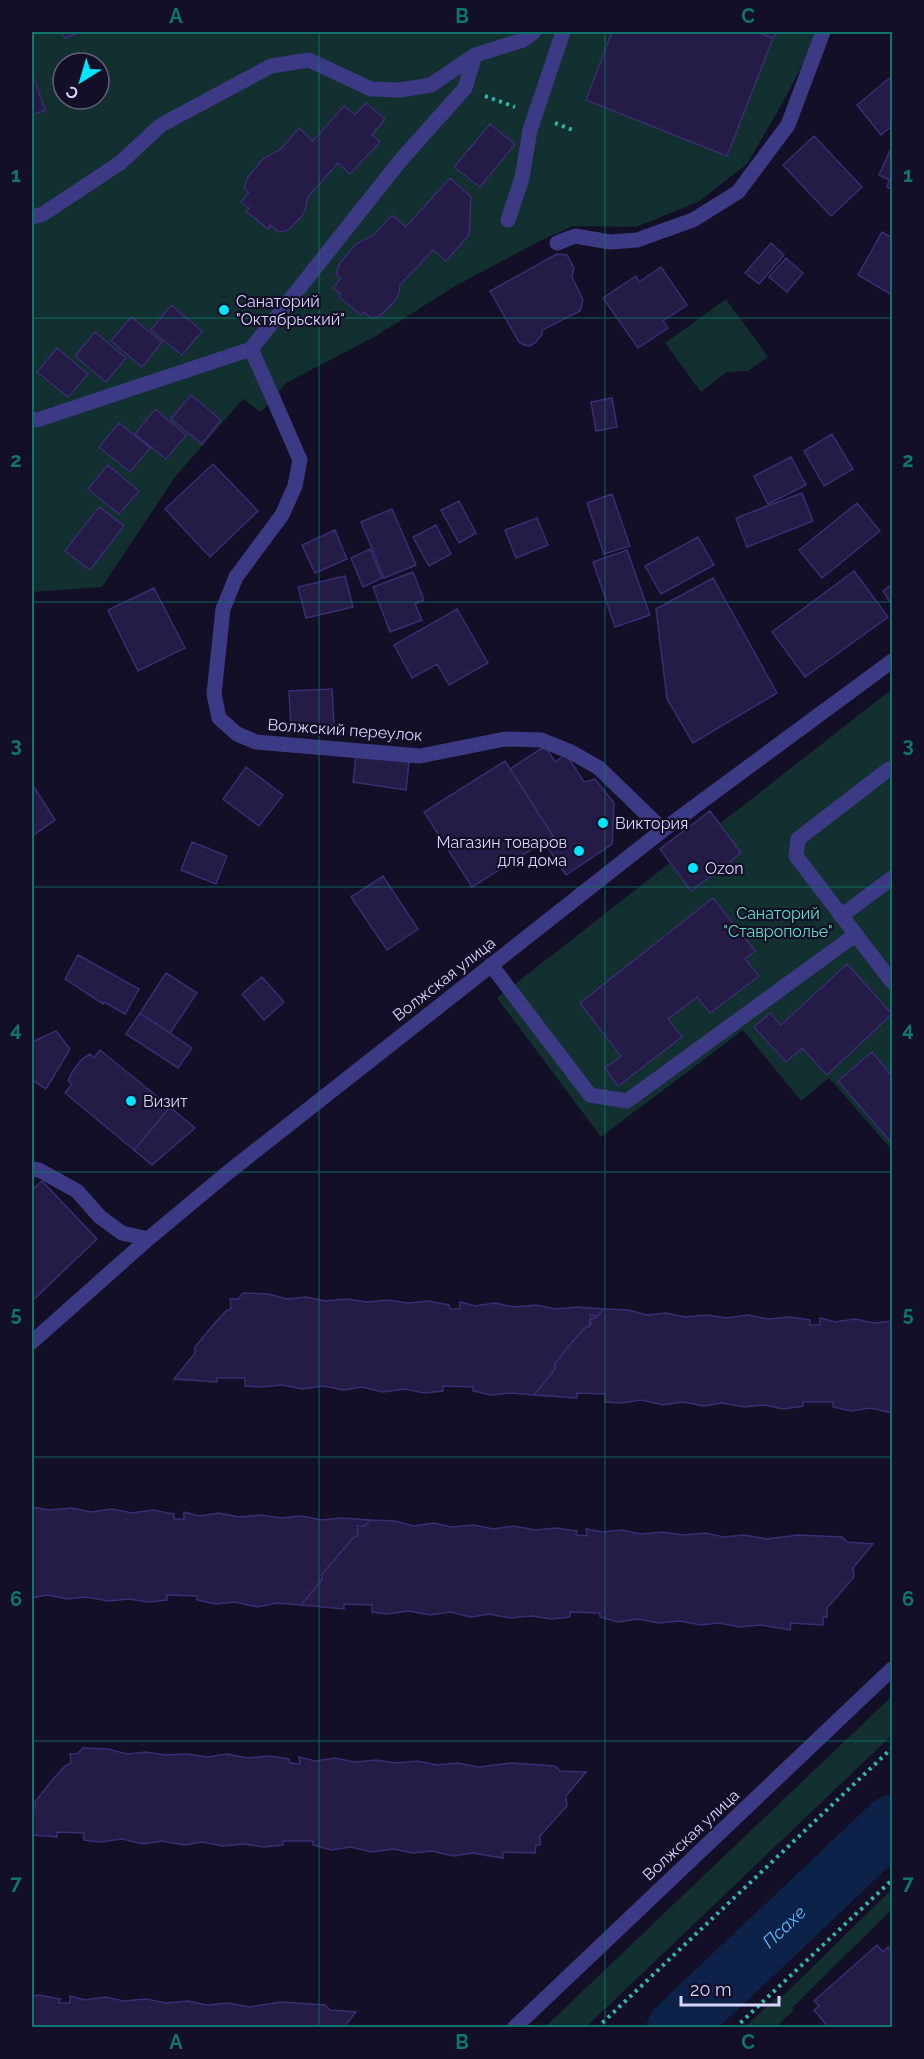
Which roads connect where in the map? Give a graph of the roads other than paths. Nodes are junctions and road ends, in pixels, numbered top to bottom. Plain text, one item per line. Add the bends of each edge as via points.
1 (534, 32) edge
2 (563, 32) edge
3 (824, 32) edge
4 (475, 55) junction
5 (32, 217) edge
6 (508, 220) dead end
7 (557, 243) dead end
8 (252, 349) junction
9 (32, 419) edge
10 (892, 661) edge
11 (889, 769) dead end
12 (663, 830) junction
13 (892, 878) edge
14 (841, 916) junction
15 (855, 935) junction
16 (491, 964) junction
17 (892, 982) edge
18 (32, 1169) edge
19 (148, 1239) junction
20 (32, 1342) edge
21 (892, 1669) edge
22 (514, 2028) edge

1 - 4 street via 523,40
2 - 6 street via 530,130 522,178
3 - 7 street via 788,125 738,192 693,220 637,240 610,242 575,236
4 - 5 street via 431,85 400,90 371,89 309,60 271,66 161,124 120,163 43,214
4 - 8 street via 465,88 400,160
8 - 9 street
8 - 12 street, Волжский переулок via 300,460 295,486 282,515 236,577 223,609 214,694 219,718 237,734 256,742 420,756 505,739 541,740 599,768
10 - 12 street, Волжская улица
11 - 14 street via 798,839 796,856
12 - 16 street, Волжская улица
13 - 14 street
14 - 15 street
15 - 16 street via 627,1101 590,1095
15 - 17 street
16 - 19 street, Волжская улица
18 - 19 street via 77,1191 100,1217 122,1233
19 - 20 street, Волжская улица
21 - 22 street, Волжская улица

